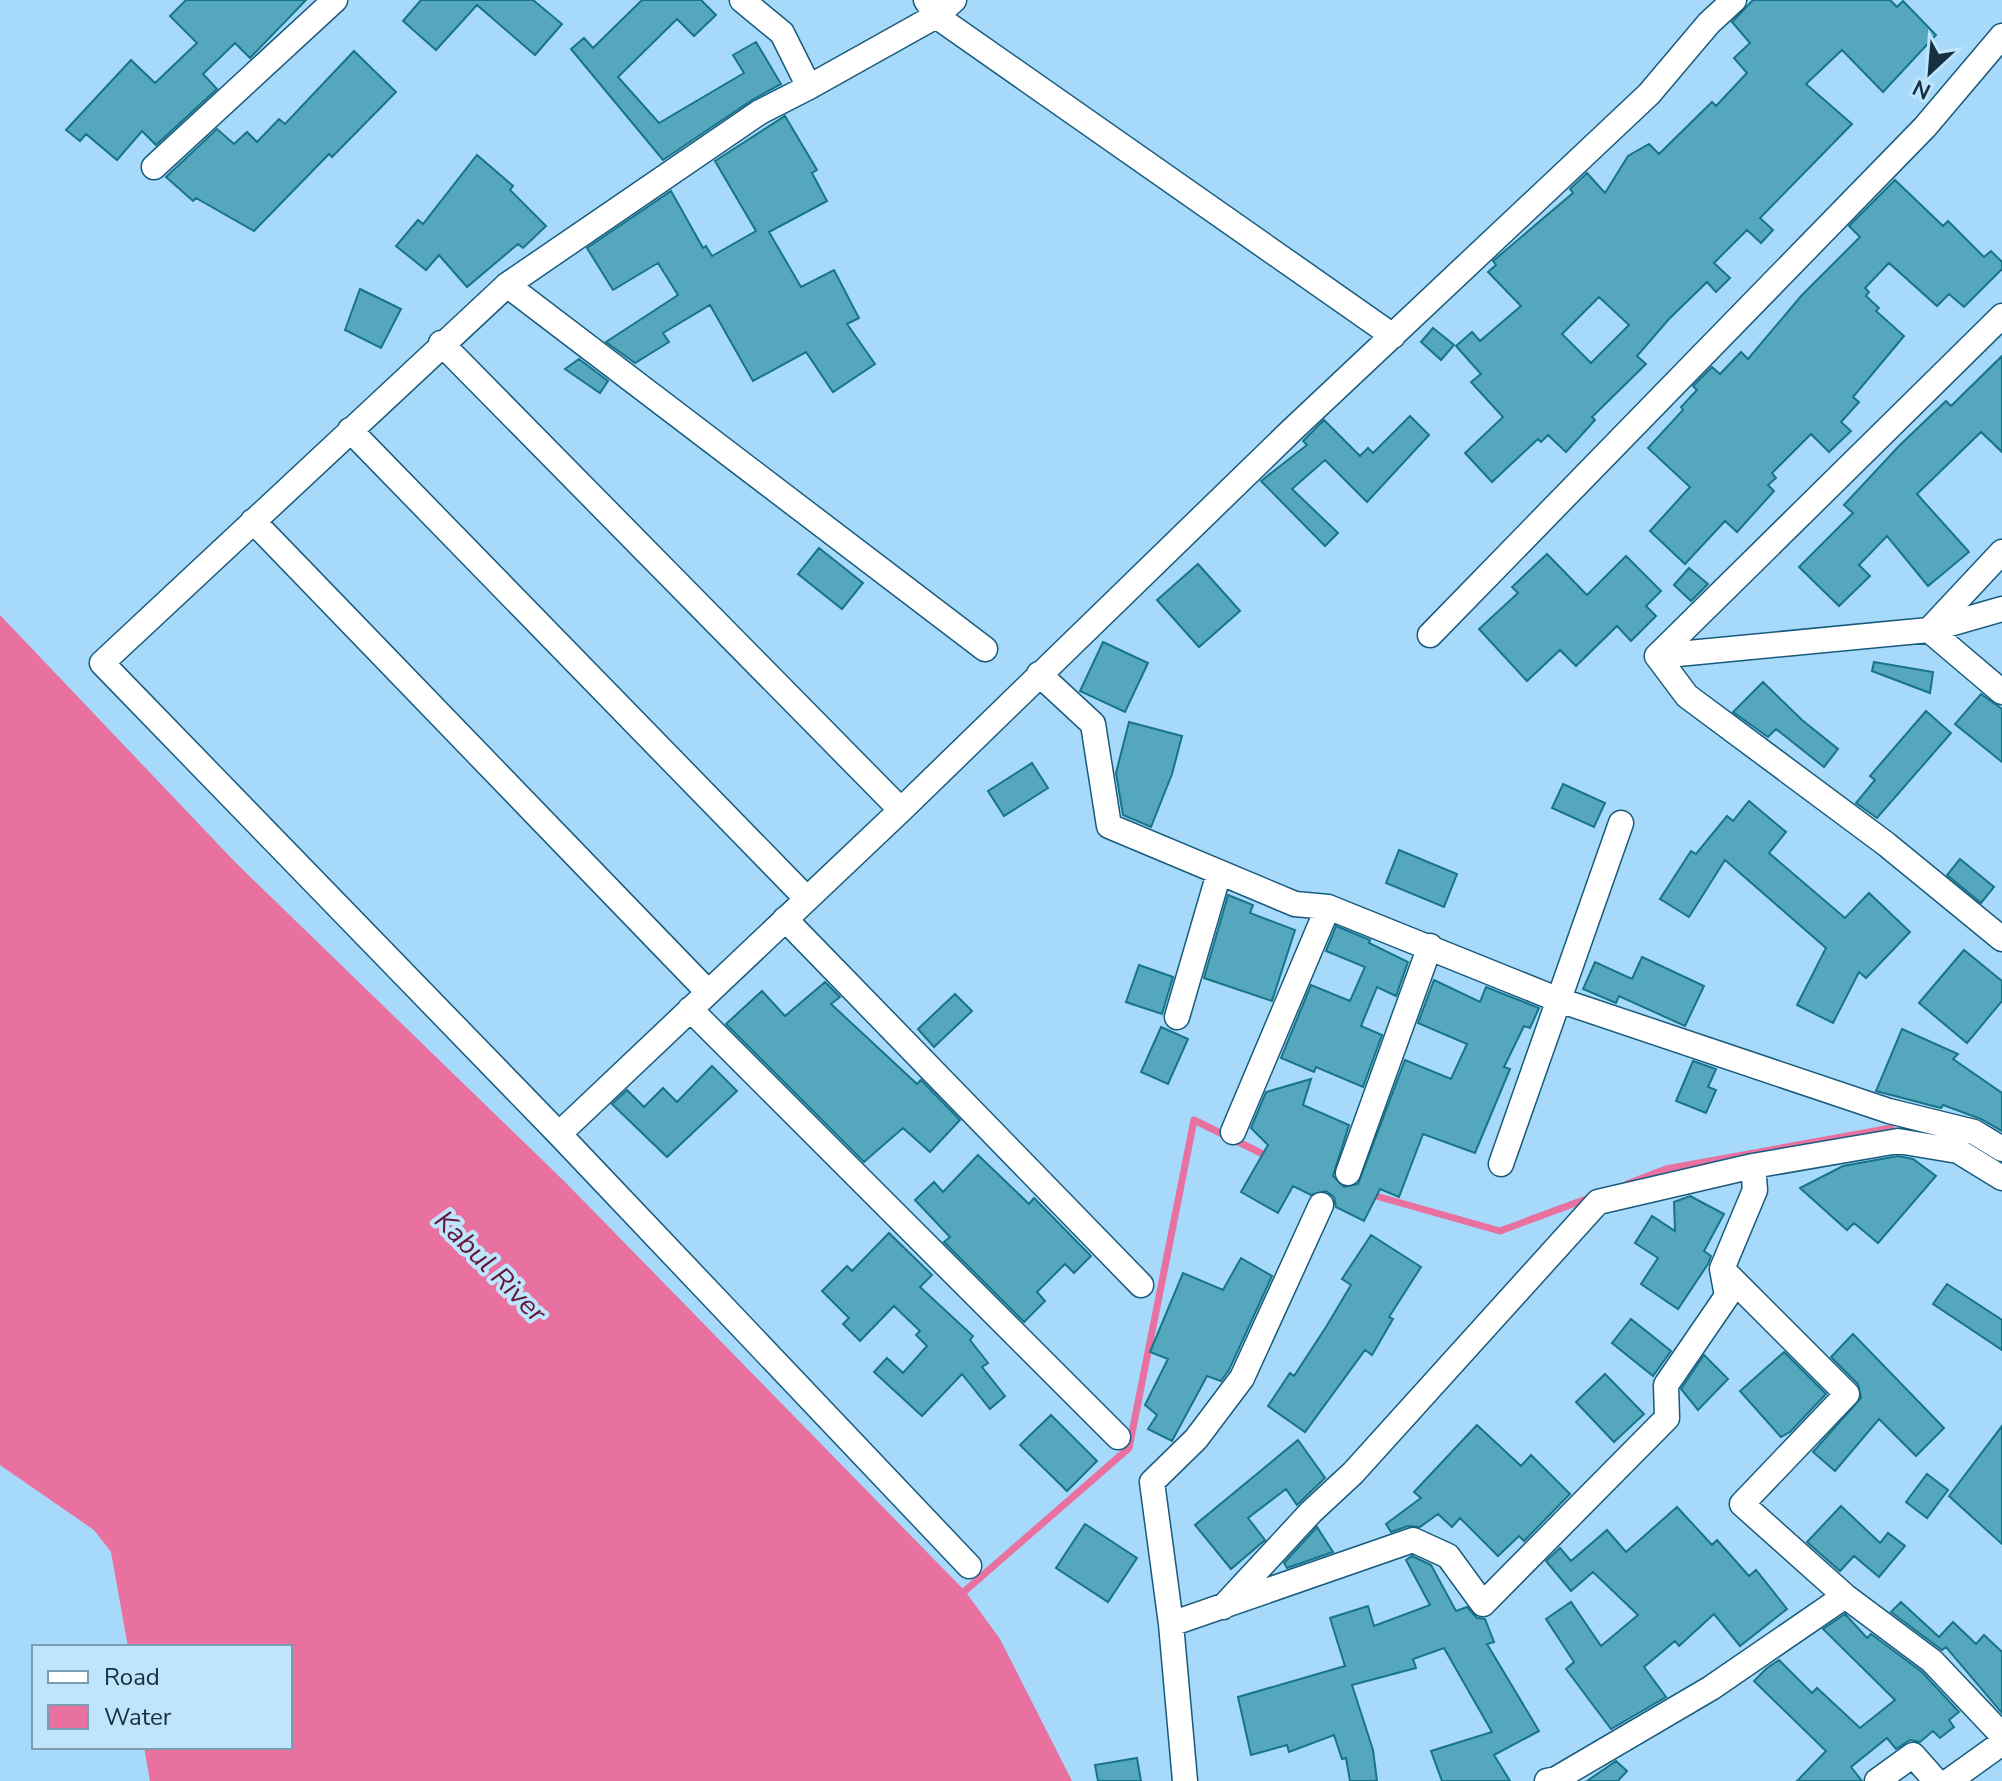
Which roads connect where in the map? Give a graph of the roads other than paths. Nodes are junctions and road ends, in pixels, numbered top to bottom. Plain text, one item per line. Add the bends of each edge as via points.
1 (335, 0) edge
2 (742, 0) edge
3 (1734, 0) edge
4 (939, 5) edge
5 (2002, 36) edge
6 (809, 87) junction
7 (154, 167) dead end
8 (507, 285) junction
9 (2002, 316) edge
10 (1393, 336) junction
11 (441, 343) junction
12 (350, 430) junction
13 (253, 521) junction
14 (2002, 552) edge
15 (2002, 609) edge
16 (1929, 630) junction
17 (1430, 635) dead end
18 (985, 649) dead end
19 (1657, 656) junction
20 (1039, 674) junction
21 (2002, 692) edge
22 (901, 810) junction
23 (1621, 823) dead end
24 (1219, 873) junction
25 (807, 899) junction
26 (1328, 907) junction
27 (785, 919) junction
28 (2002, 939) edge
29 (1430, 946) junction
30 (708, 992) junction
31 (1559, 1000) junction
32 (690, 1009) junction
33 (1177, 1017) dead end
34 (1233, 1132) dead end
35 (559, 1134) junction
36 (2002, 1149) edge
37 (1501, 1164) dead end
38 (1753, 1166) junction
39 (1348, 1173) dead end
40 (2002, 1178) edge
41 (1321, 1205) dead end
42 (1722, 1269) junction
43 (1141, 1285) dead end
44 (1118, 1437) dead end
45 (969, 1566) dead end
46 (1845, 1596) junction
47 (1223, 1607) junction
48 (1171, 1624) junction
49 (2002, 1735) edge
50 (2002, 1743) edge
51 (1185, 1781) edge
52 (1547, 1781) edge
53 (1877, 1781) edge
54 (1936, 1781) edge
55 (1949, 1781) edge

1 - 7 street
2 - 6 street via 782,33
3 - 10 street via 1649,94
4 - 6 street
4 - 10 street
5 - 17 street via 1925,127
6 - 8 street via 760,112
8 - 11 street
8 - 18 street
9 - 19 street
10 - 20 street
11 - 12 street
11 - 22 street
12 - 13 street
12 - 25 street
13 - 30 street
13 - 35 street via 102,663
14 - 16 street
15 - 16 street
16 - 19 street
16 - 21 street
19 - 28 street via 1687,696 1886,844
20 - 22 street
20 - 24 street via 1093,724 1109,826
22 - 25 street
23 - 31 street
24 - 26 street via 1295,904
24 - 33 street
25 - 27 street
26 - 29 street
26 - 34 street
27 - 30 street
27 - 43 street
29 - 31 street
29 - 39 street
30 - 32 street
31 - 36 street via 1889,1111 1974,1132
31 - 37 street
32 - 35 street
32 - 44 street
35 - 45 street
38 - 40 street via 1898,1141 1958,1151
38 - 42 street via 1755,1190
38 - 47 street via 1598,1202 1353,1473
41 - 48 street via 1242,1378 1196,1439 1152,1482
42 - 46 street via 1847,1394 1742,1504
42 - 47 street via 1727,1296 1666,1385 1667,1418 1483,1604 1448,1556 1413,1540
46 - 49 street via 1932,1661
46 - 52 street via 1711,1688
47 - 48 street
48 - 51 street
50 - 55 street
53 - 54 street via 1913,1755

